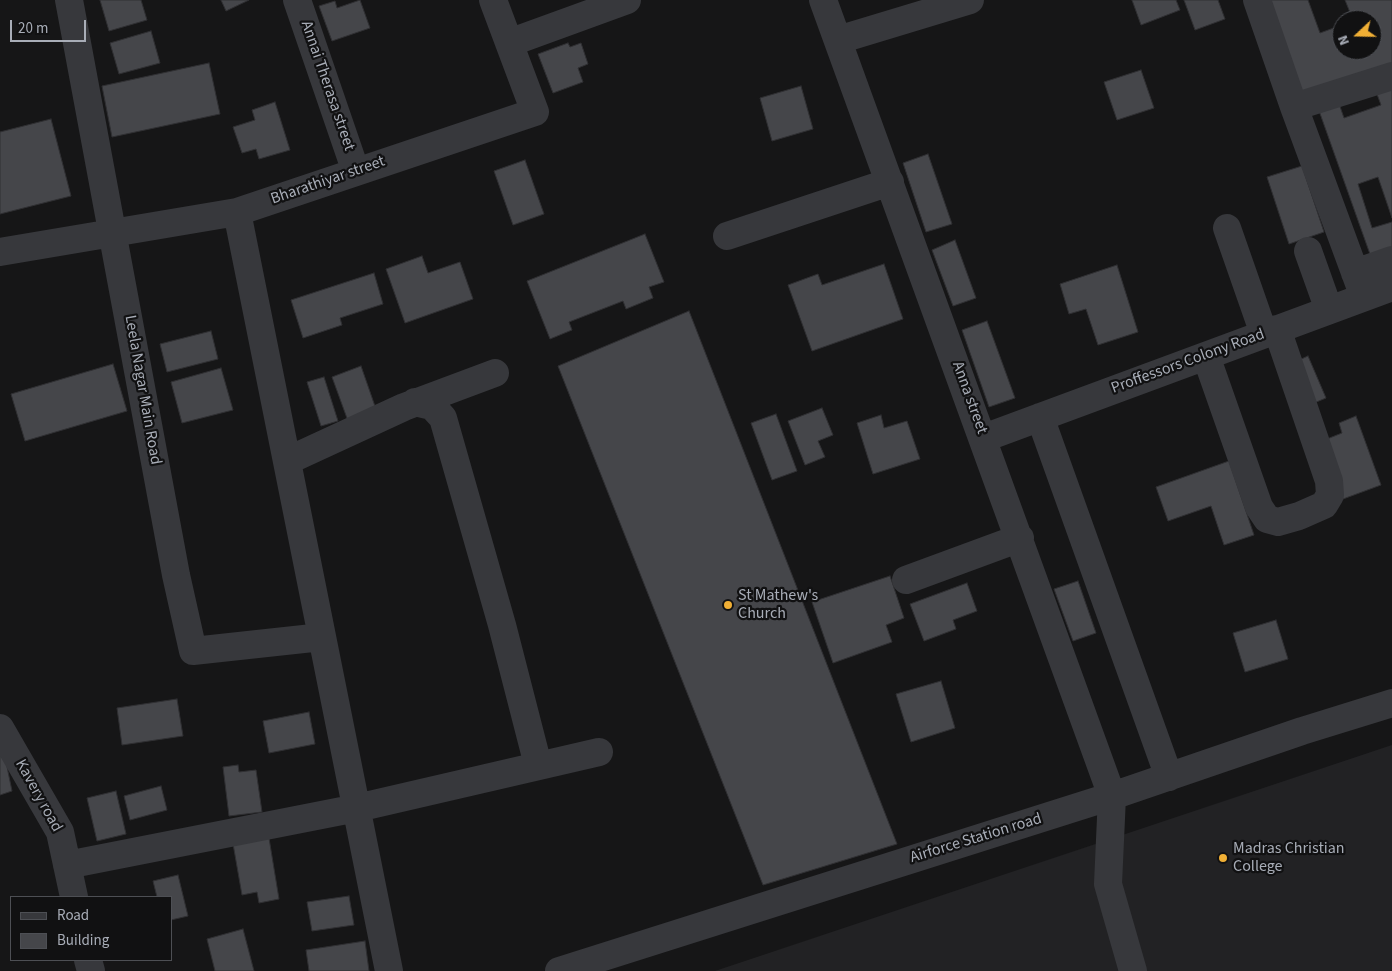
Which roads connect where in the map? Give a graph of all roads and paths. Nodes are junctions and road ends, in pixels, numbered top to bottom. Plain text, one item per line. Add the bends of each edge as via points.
1 (68, 0) edge
2 (297, 0) edge
3 (493, 0) edge
4 (627, 0) edge
5 (824, 0) edge
6 (970, 0) edge
7 (1257, 0) edge
8 (838, 40) junction
9 (508, 43) junction
10 (1392, 76) edge
11 (1294, 107) junction
12 (356, 172) junction
13 (890, 182) junction
14 (237, 212) junction
15 (1227, 228) dead end
16 (113, 233) junction
17 (727, 236) dead end
18 (1308, 251) dead end
19 (0, 252) edge
20 (1392, 260) edge
21 (1359, 285) junction
22 (1392, 287) edge
23 (1329, 310) junction
24 (1271, 332) junction
25 (1206, 356) junction
26 (495, 373) dead end
27 (415, 402) junction
28 (1040, 417) junction
29 (984, 438) junction
30 (287, 462) junction
31 (1020, 538) junction
32 (906, 580) dead end
33 (322, 637) junction
34 (1392, 703) edge
35 (0, 728) edge
36 (599, 752) dead end
37 (538, 765) junction
38 (1169, 776) junction
39 (1112, 796) junction
40 (356, 808) junction
41 (67, 865) junction
42 (74, 896) edge
43 (390, 971) edge
44 (559, 971) edge
45 (1133, 971) edge

1 - 16 street, Leela Nagar Main Road
2 - 12 street, Annai Therasa street
3 - 9 street, Bharathiyar street
4 - 9 street
5 - 8 street, Anna street
6 - 8 street
7 - 11 street
8 - 13 street, Anna street
9 - 12 street, Bharathiyar street via 535,112
10 - 11 street
11 - 21 street
12 - 14 street, Bharathiyar street
13 - 17 street
13 - 29 street, Anna street
14 - 16 street, Bharathiyar street
14 - 30 street
15 - 24 street
16 - 19 street, Bharathiyar street
16 - 33 street, Leela Nagar Main Road via 193,651
18 - 23 street
20 - 21 street
21 - 22 street, Proffessors Colony Road
21 - 23 street, Proffessors Colony Road
23 - 24 street, Proffessors Colony Road
24 - 25 street, Proffessors Colony Road
24 - 25 street via 1329,480 1330,495 1324,505 1299,516 1278,522 1267,519 1259,507
25 - 28 street, Proffessors Colony Road
26 - 27 street
27 - 30 street
27 - 37 street via 432,406 443,418
28 - 29 street, Proffessors Colony Road
28 - 38 street
29 - 31 street, Anna street
30 - 33 street
31 - 32 street
31 - 39 street, Anna street
33 - 40 street
34 - 38 street, Airforce Station road
35 - 41 street, Kavery road via 60,832
36 - 37 street
37 - 40 street
38 - 39 street, Airforce Station road
39 - 44 street, Airforce Station road
39 - 45 street via 1108,884
40 - 41 street
40 - 43 street
41 - 42 street, Kavery road

